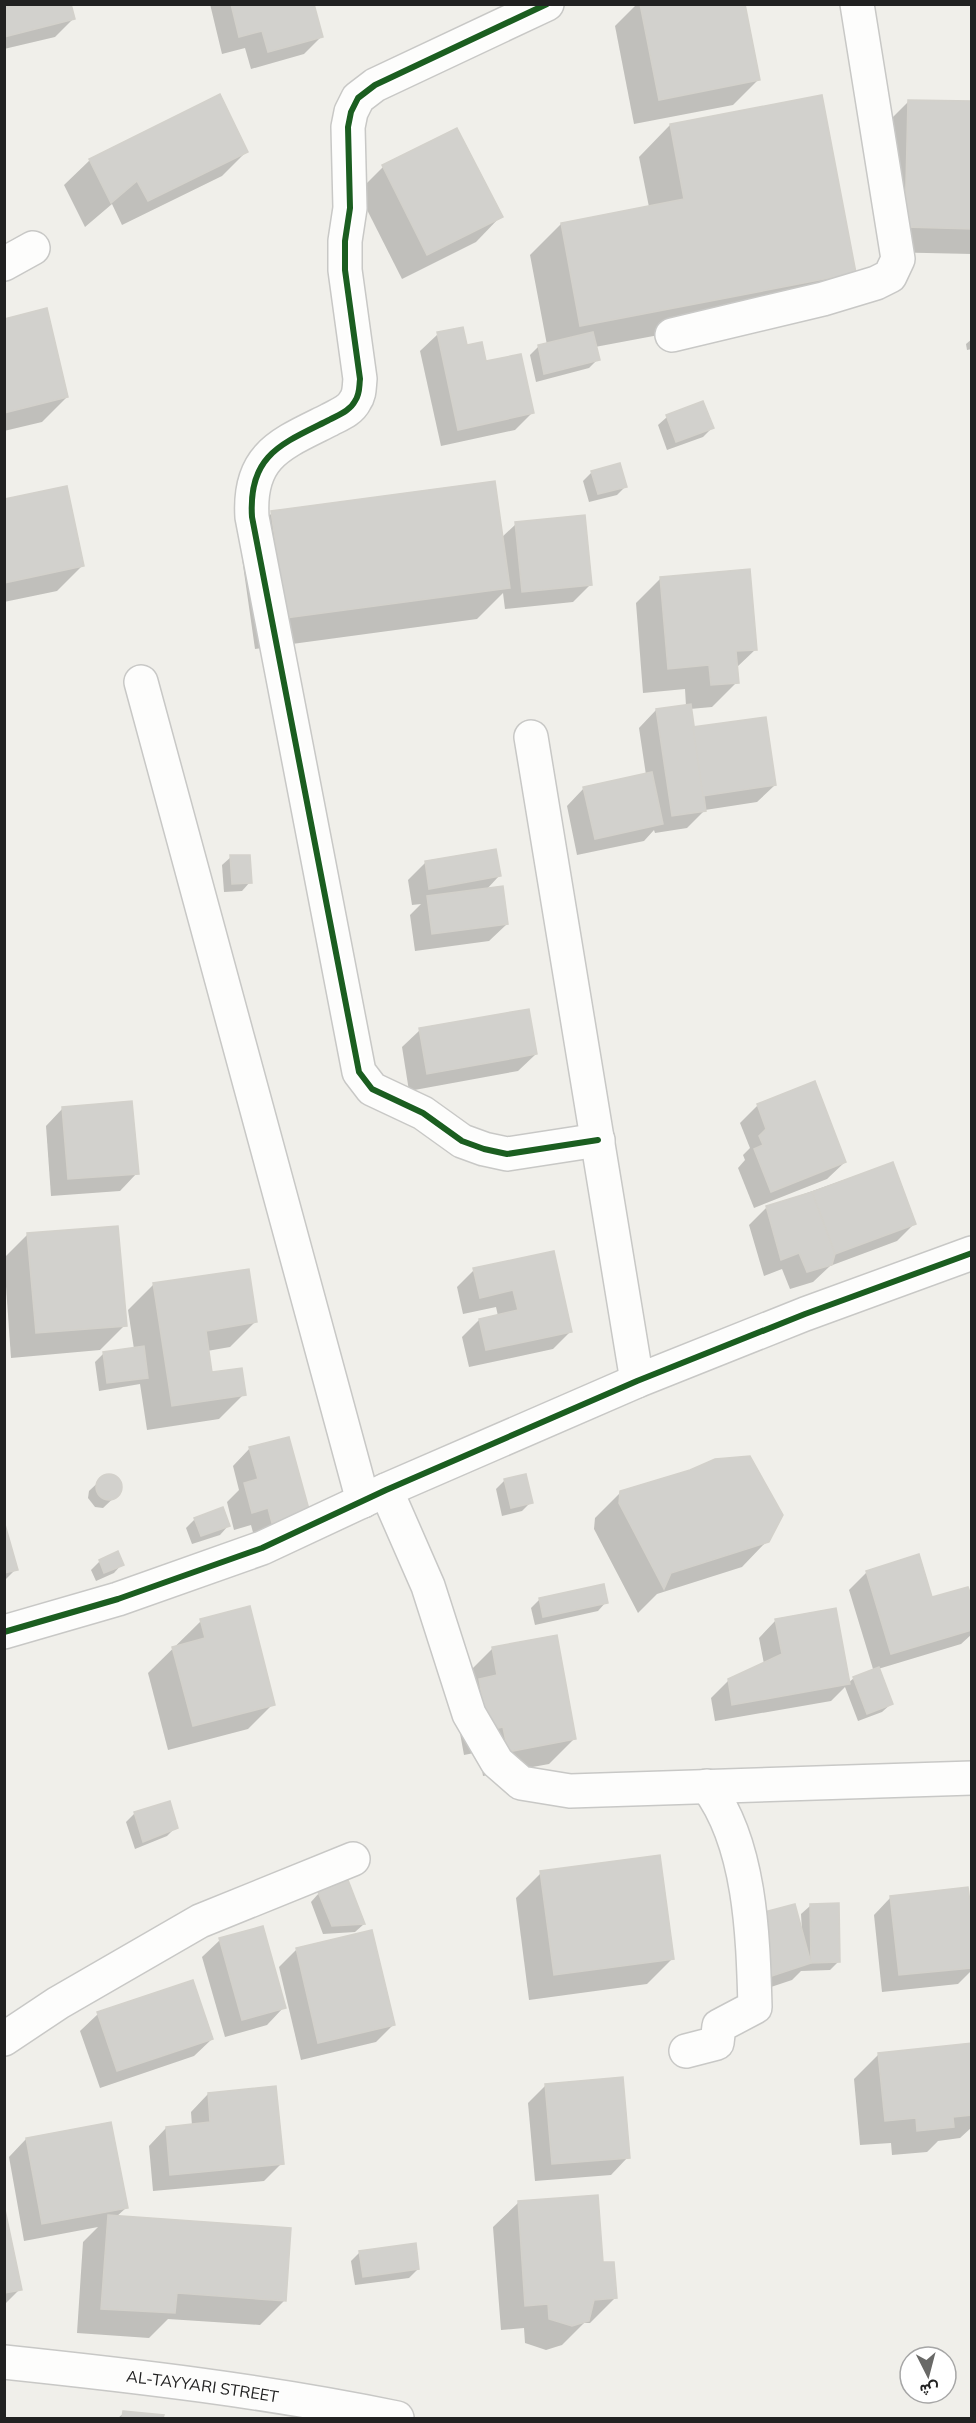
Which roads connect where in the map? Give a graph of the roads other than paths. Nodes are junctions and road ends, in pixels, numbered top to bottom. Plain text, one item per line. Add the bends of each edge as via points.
1 (547, 4) edge
2 (857, 4) edge
3 (33, 248) dead end
4 (4, 264) edge
5 (672, 335) dead end
6 (141, 681) dead end
7 (531, 737) dead end
8 (598, 1140) junction
9 (972, 1253) edge
10 (637, 1381) junction
11 (375, 1496) junction
12 (4, 1632) edge
13 (972, 1778) edge
14 (707, 1786) junction
15 (353, 1859) dead end
16 (4, 2039) edge
17 (686, 2051) dead end
18 (4, 2362) edge
19 (397, 2418) edge

1 - 8 street via 375,85 358,98 348,127 350,208 345,260 359,393 345,412 276,448 262,463 251,498 359,1072 372,1089 423,1113 462,1141 484,1149 507,1154
2 - 5 street via 898,260 895,269 876,283 823,299
3 - 4 street
6 - 11 street
7 - 8 street
8 - 10 street
9 - 10 street
10 - 11 street
11 - 12 street via 262,1548 118,1599
11 - 14 street via 428,1586 469,1714 497,1762 520,1783 570,1791
13 - 14 street
14 - 17 street via 720,1803 742,1868 755,2007 719,2026 717,2043
15 - 16 street via 200,1922 58,2002
18 - 19 street, AL-TAYYARI STREET via 163,2379

